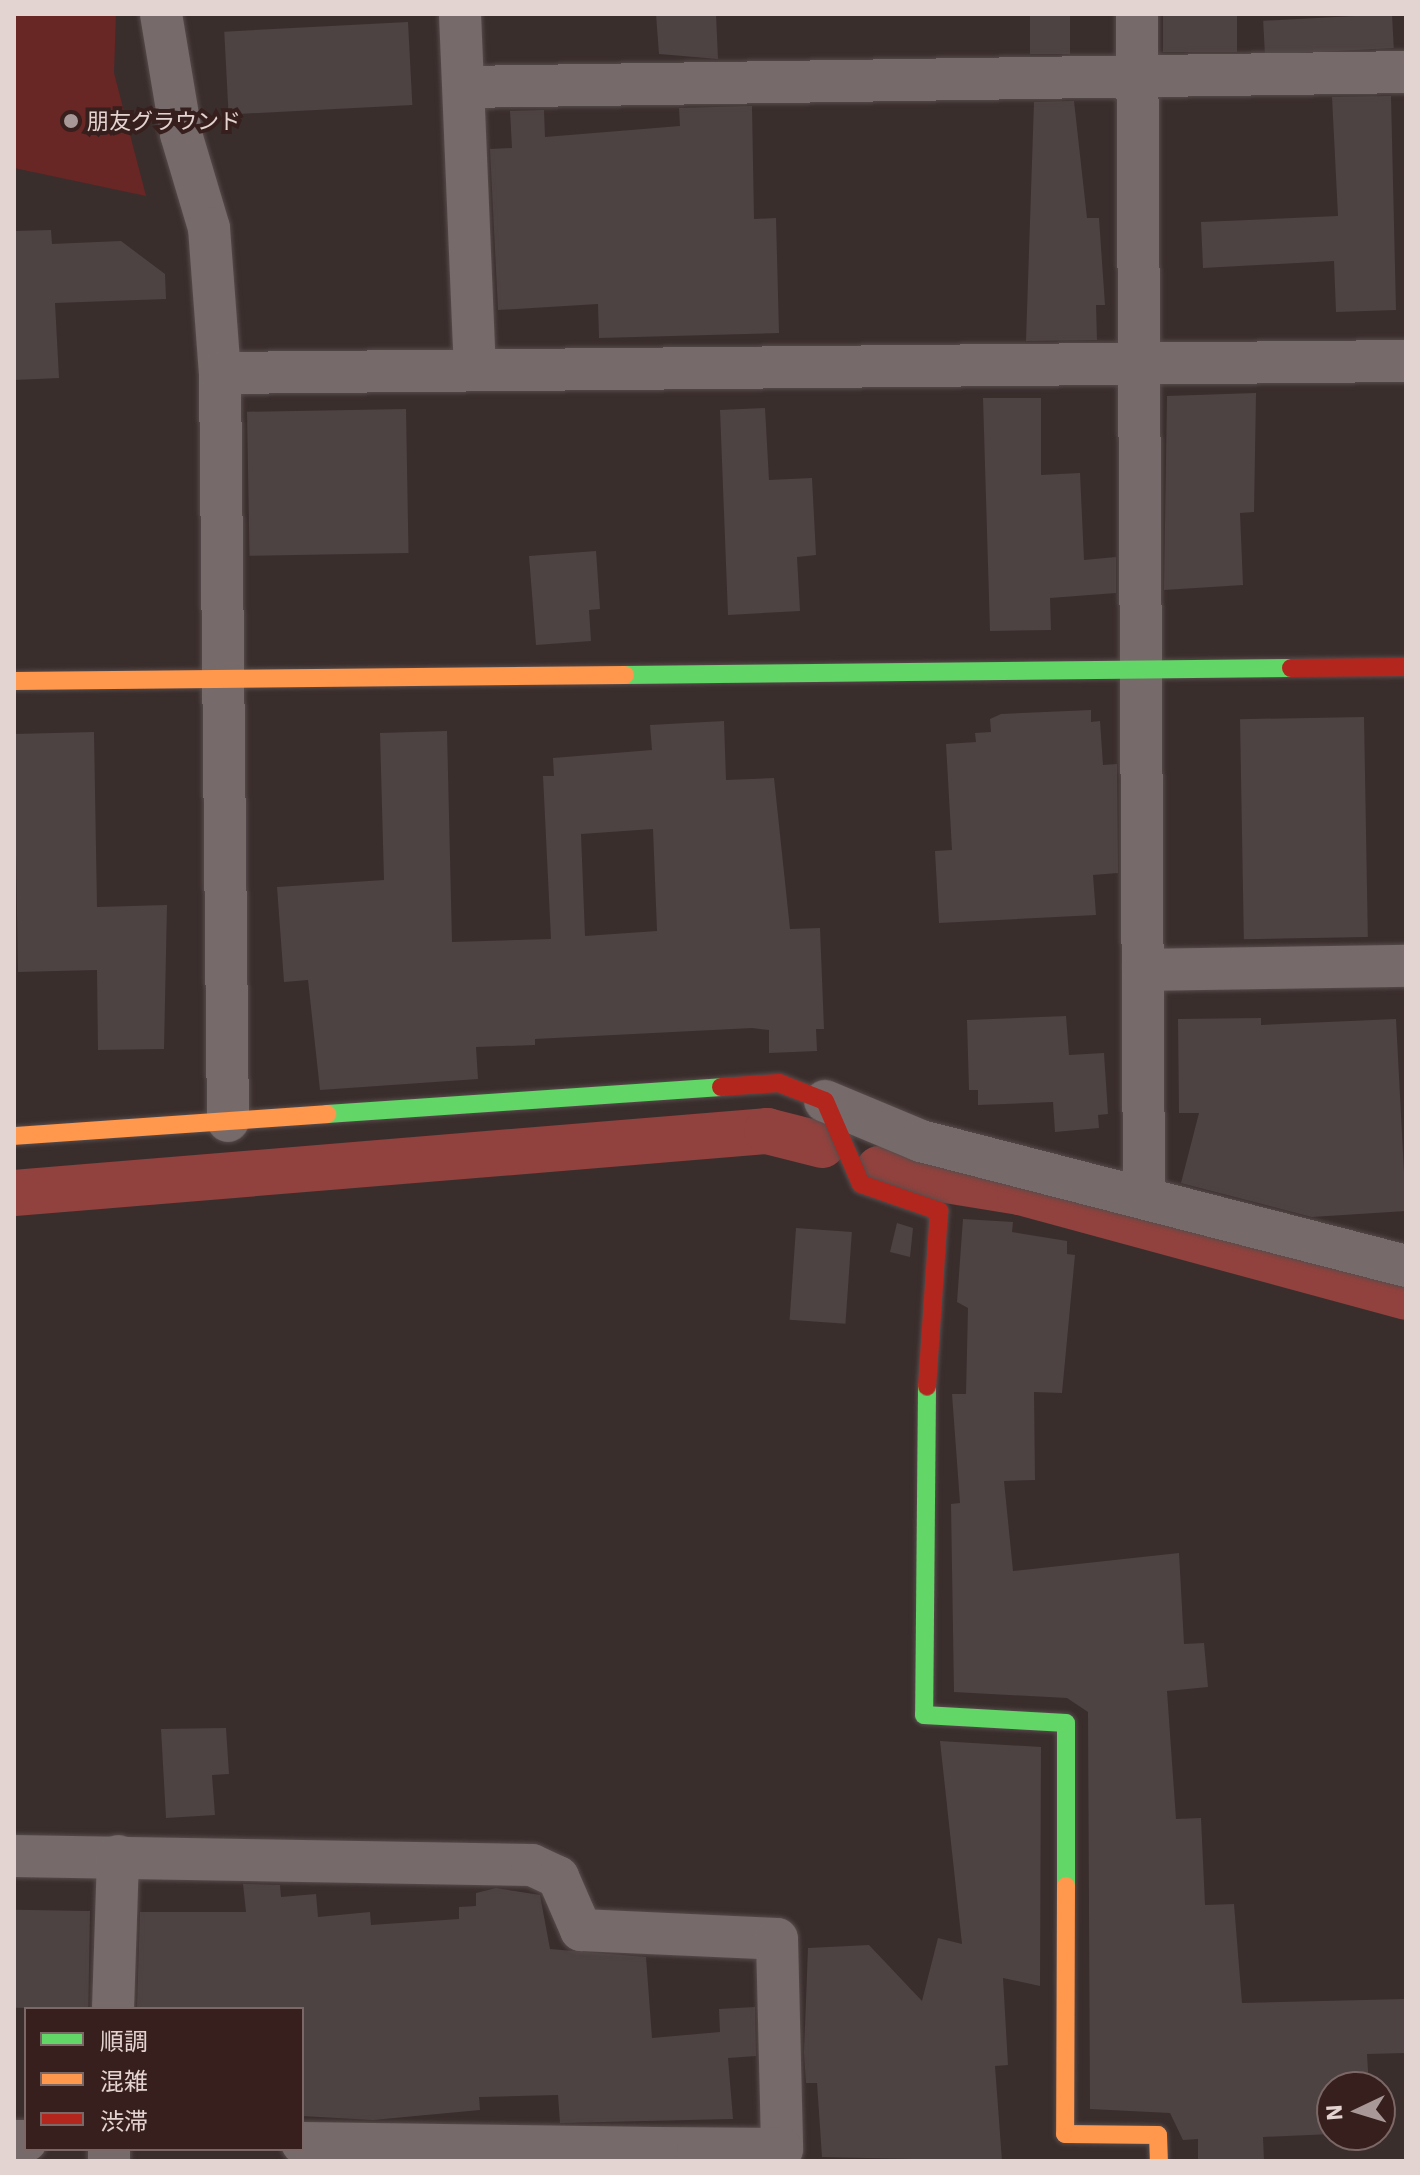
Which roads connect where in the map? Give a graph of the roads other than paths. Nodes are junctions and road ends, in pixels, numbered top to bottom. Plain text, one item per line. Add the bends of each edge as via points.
1 (161, 14) edge
2 (460, 14) edge
3 (1137, 14) edge
4 (1406, 72) edge
5 (1137, 75) junction
6 (464, 87) junction
7 (1406, 361) edge
8 (1139, 364) junction
9 (475, 370) junction
10 (220, 373) junction
11 (1406, 667) edge
12 (1141, 671) junction
13 (14, 681) edge
14 (220, 681) junction
15 (1406, 966) edge
16 (1143, 970) junction
17 (825, 1101) junction
18 (228, 1121) junction
19 (14, 1136) edge
20 (1144, 1193) junction
21 (1406, 1266) edge
22 (14, 1856) edge
23 (118, 1856) junction
24 (113, 2007) edge
25 (304, 2143) edge
26 (657, 2154) edge
27 (1159, 2161) edge

1 - 10 street via 181,134 209,228
2 - 6 street
3 - 5 street
4 - 5 street
5 - 6 street
5 - 8 street
6 - 9 street
7 - 8 street
8 - 9 street
8 - 12 street
9 - 10 street
10 - 14 street
11 - 12 street
12 - 14 street
12 - 16 street
13 - 14 street
14 - 18 street
15 - 16 street
16 - 20 street
17 - 18 street via 779,1083
17 - 20 street via 921,1141
17 - 27 street via 861,1184 939,1211 927,1361 924,1715 1066,1723 1065,2134 1158,2135
18 - 19 street
20 - 21 street
22 - 23 street
23 - 24 street
23 - 26 street via 532,1865 558,1877 581,1930 777,1939 782,2149
25 - 26 street

